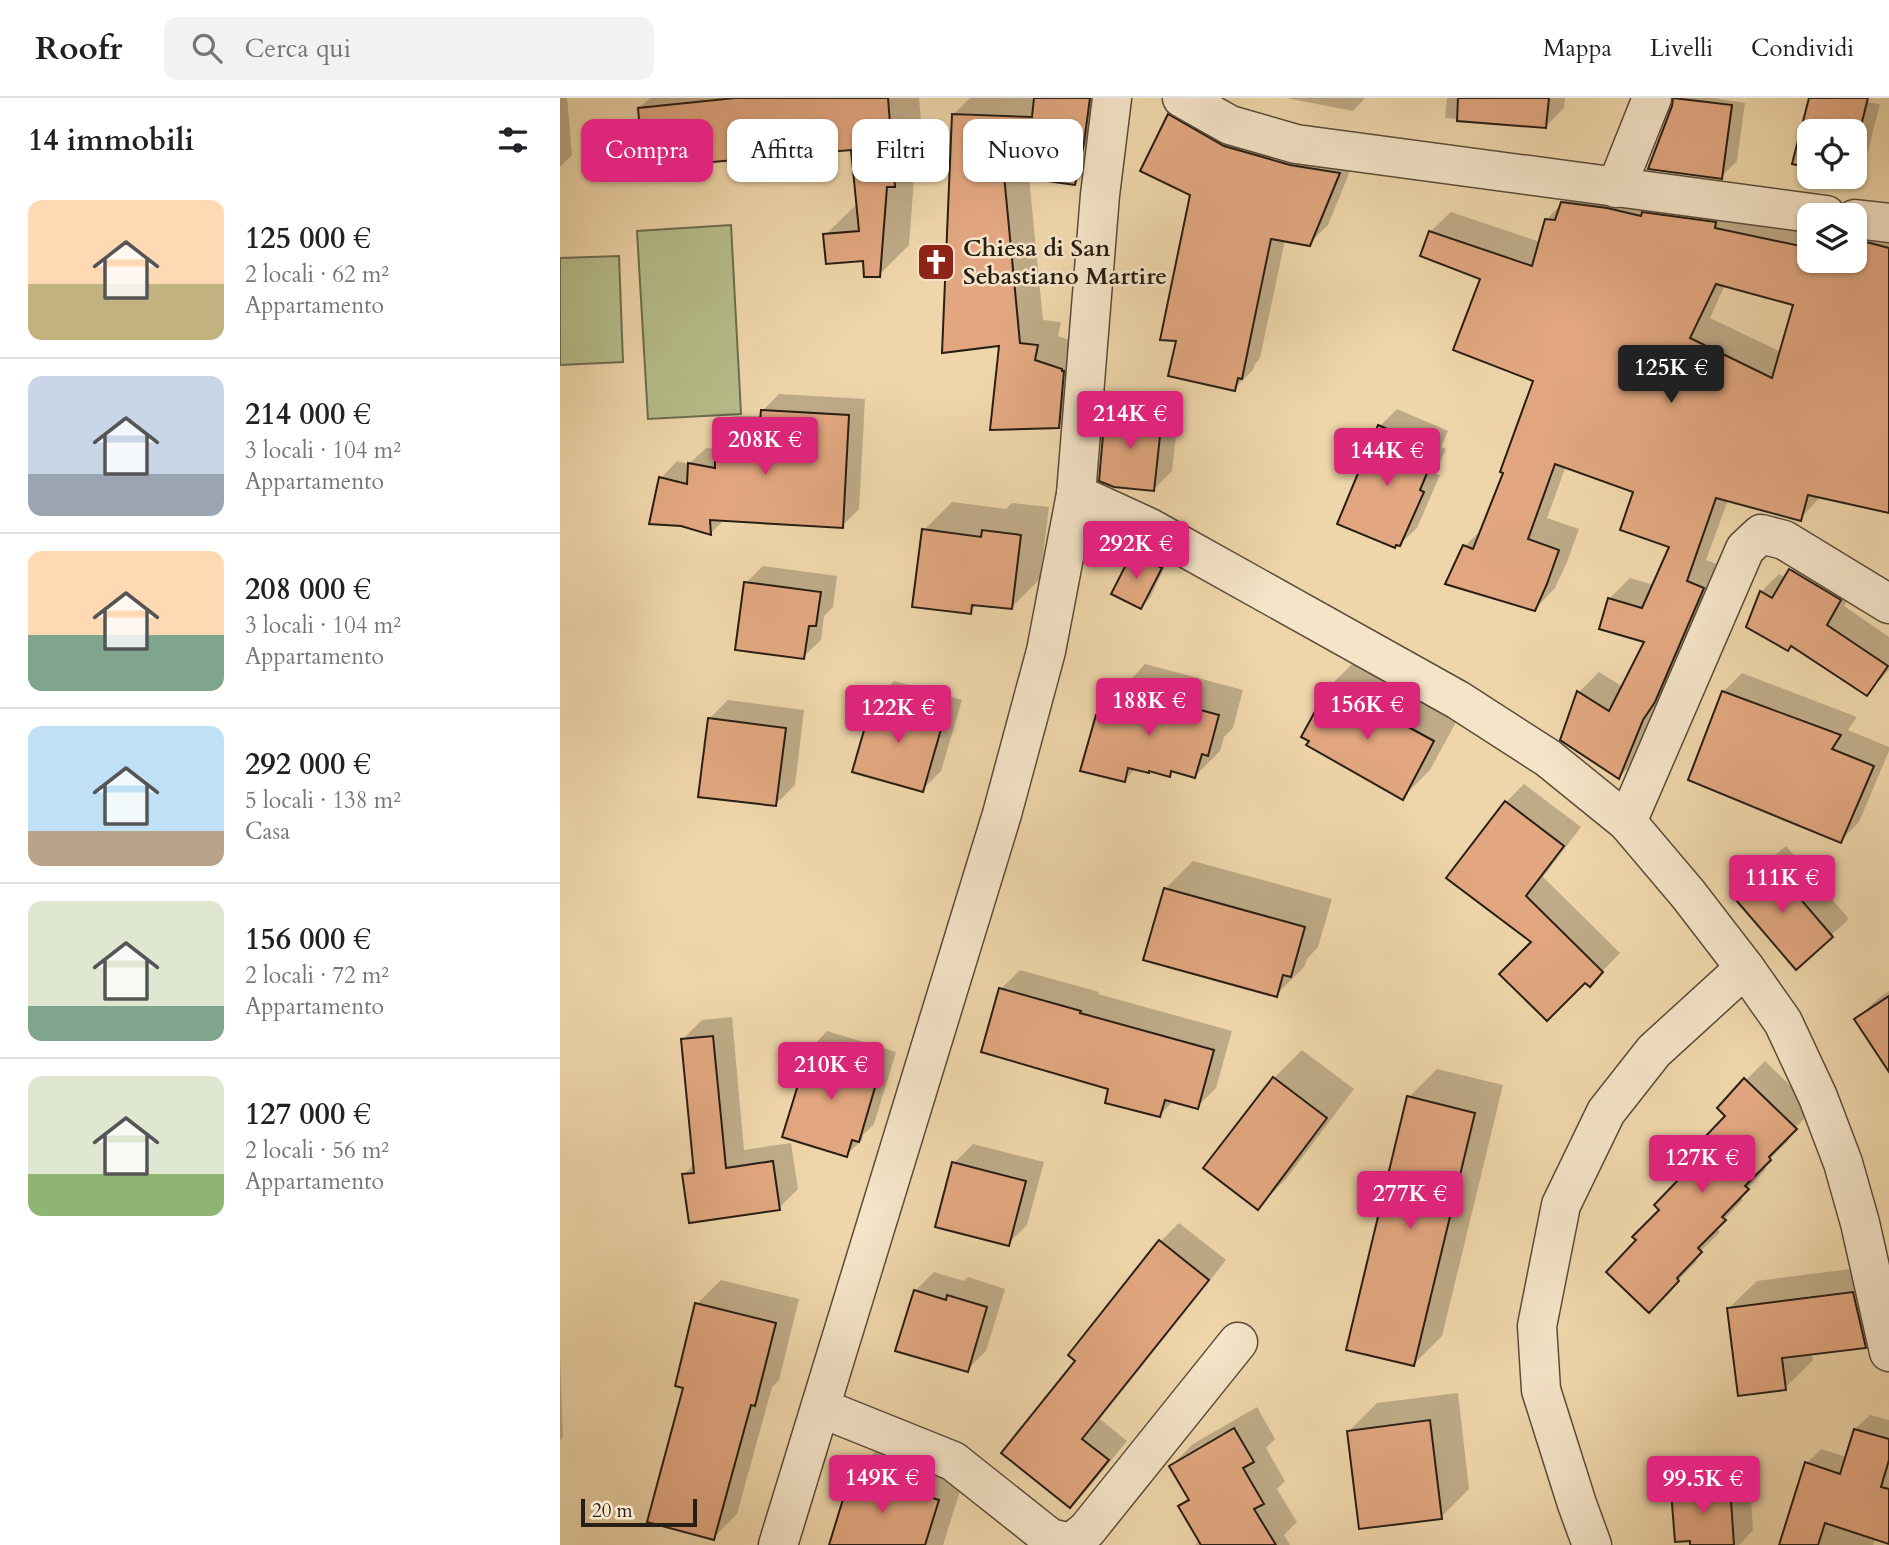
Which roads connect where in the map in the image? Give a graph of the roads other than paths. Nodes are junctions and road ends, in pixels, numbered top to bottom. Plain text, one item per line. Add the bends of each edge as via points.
1 (1112, 98) edge
2 (1182, 98) edge
3 (1652, 98) edge
4 (1616, 188) junction
5 (1797, 211) edge
6 (1867, 220) edge
7 (1889, 223) edge
8 (1076, 494) junction
9 (1889, 604) edge
10 (1627, 822) junction
11 (1745, 968) junction
12 (1874, 1213) edge
13 (1238, 1342) dead end
14 (1889, 1352) edge
15 (821, 1408) junction
16 (778, 1545) edge
17 (1592, 1545) edge

1 - 8 street
2 - 4 street via 1230,125 1296,144
3 - 4 street
4 - 5 street
6 - 7 street
8 - 10 street via 1150,528 1458,700 1548,758
8 - 15 street via 1046,651 1002,814
9 - 10 street via 1784,540 1761,534 1745,549
10 - 11 street
11 - 12 street via 1783,1021 1843,1163
11 - 17 street via 1654,1051 1606,1111 1561,1205 1537,1326 1541,1390
12 - 14 street
13 - 15 street via 1087,1530 1071,1543 1050,1538 953,1461
15 - 16 street

